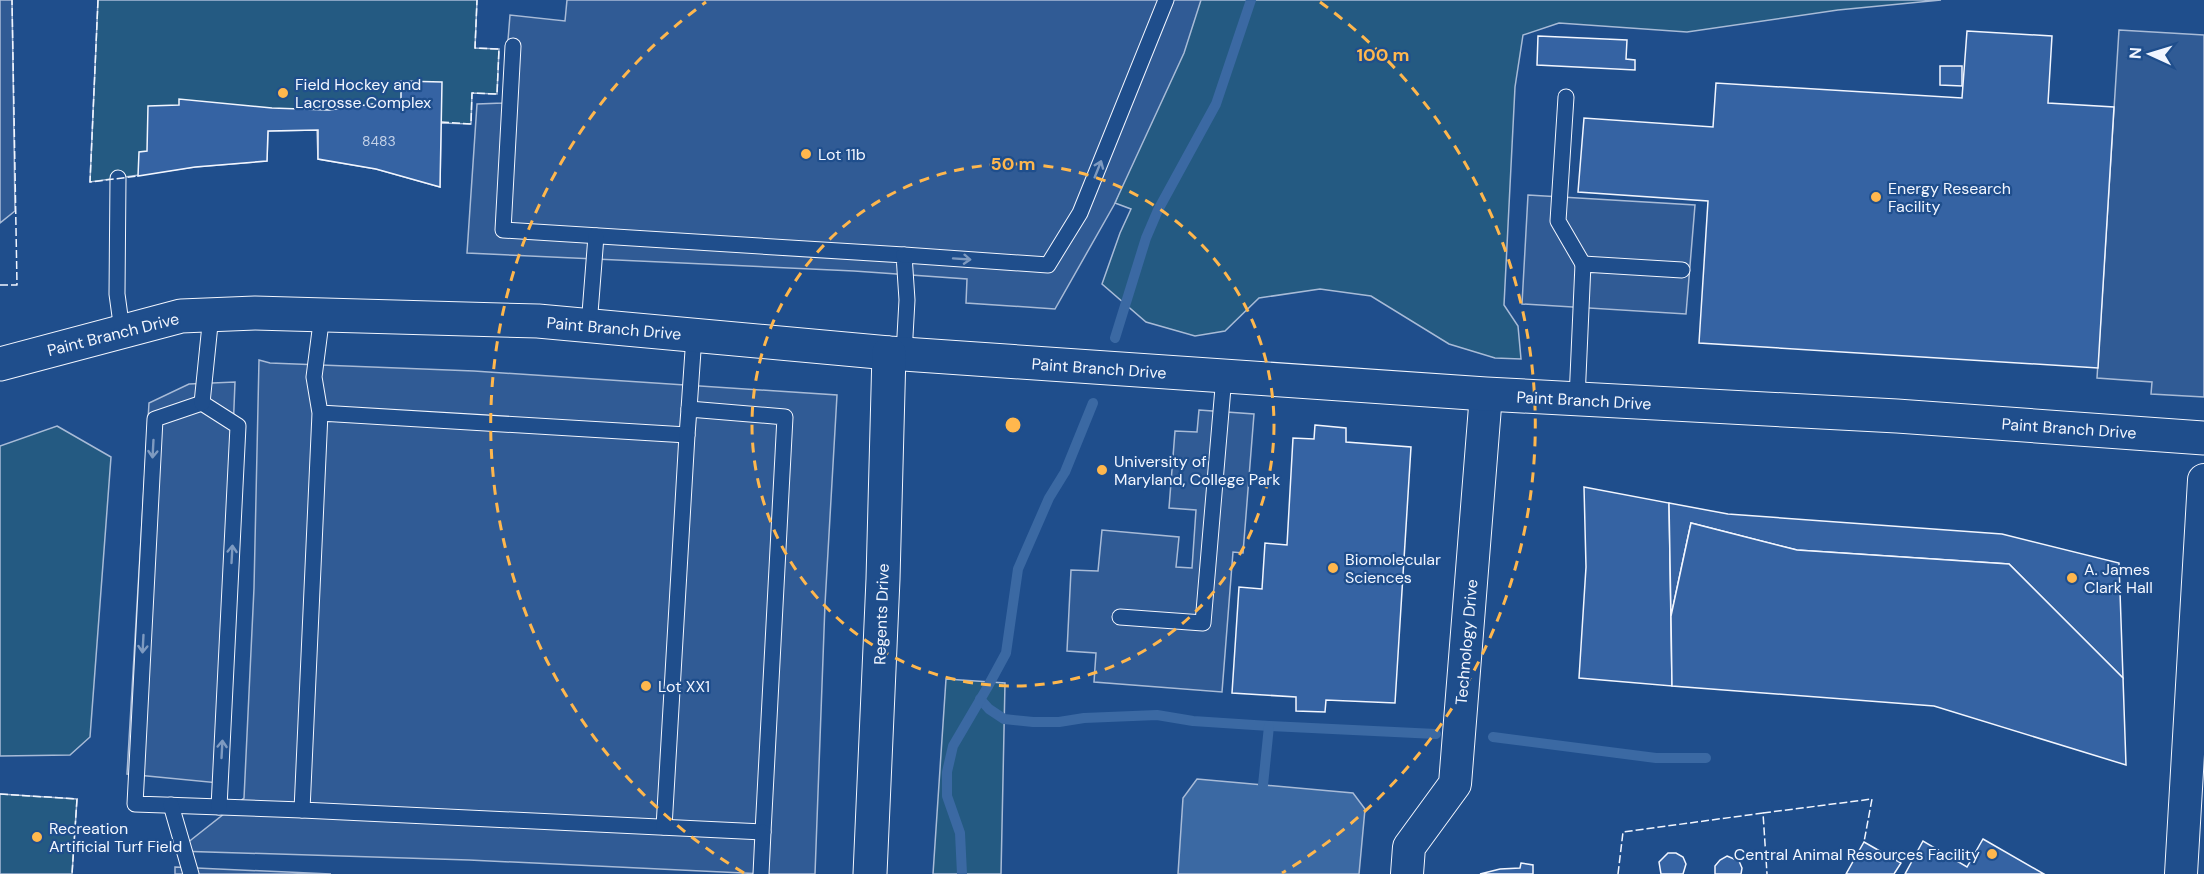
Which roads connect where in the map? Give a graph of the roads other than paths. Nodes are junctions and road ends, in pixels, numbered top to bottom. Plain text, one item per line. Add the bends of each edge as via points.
1 (1166, 0) edge
2 (513, 46) dead end
3 (1566, 97) dead end
4 (118, 178) dead end
5 (596, 236) junction
6 (904, 255) junction
7 (1583, 264) junction
8 (1682, 270) dead end
9 (211, 315) junction
10 (322, 315) junction
11 (589, 326) junction
12 (122, 331) junction
13 (694, 336) junction
14 (896, 354) junction
15 (0, 364) edge
16 (1224, 376) junction
17 (1486, 394) junction
18 (1577, 399) junction
19 (202, 403) junction
20 (689, 409) junction
21 (320, 413) junction
22 (687, 435) junction
23 (2204, 438) edge
24 (2204, 480) edge
25 (1120, 618) dead end
26 (171, 805) junction
27 (219, 807) junction
28 (302, 810) junction
29 (663, 827) junction
30 (763, 832) junction
31 (191, 874) edge
32 (761, 874) edge
33 (870, 874) edge
34 (1407, 874) edge
35 (2181, 874) edge

6 -> 1 lane via 1048,265 1080,213
2 - 5 lane via 503,230
3 - 7 lane via 1558,221
4 - 12 lane via 117,294
5 - 6 lane
5 - 11 lane
6 - 14 lane via 908,300
7 - 8 lane
7 - 18 lane
9 - 10 street, Paint Branch Drive
9 - 12 street, Paint Branch Drive via 181,316
9 - 19 lane
10 - 11 street, Paint Branch Drive
10 - 21 lane via 314,377
11 - 13 street, Paint Branch Drive
12 - 15 street, Paint Branch Drive
13 - 14 street, Paint Branch Drive
13 - 20 lane
14 - 16 street, Paint Branch Drive
14 - 33 street, Regents Drive
16 - 17 street, Paint Branch Drive
16 - 25 lane via 1203,623
17 - 18 street, Paint Branch Drive
17 - 34 street, Technology Drive via 1455,784 1408,847
18 - 23 street, Paint Branch Drive
19 -> 26 lane via 155,419 135,804
27 -> 19 lane via 238,426
20 - 22 lane
20 - 30 lane via 785,417
21 - 22 lane
21 - 28 lane
22 - 29 lane
24 - 35 street
26 - 27 lane
26 - 31 lane
27 - 28 lane
28 - 29 lane
29 - 30 lane
30 - 32 lane

